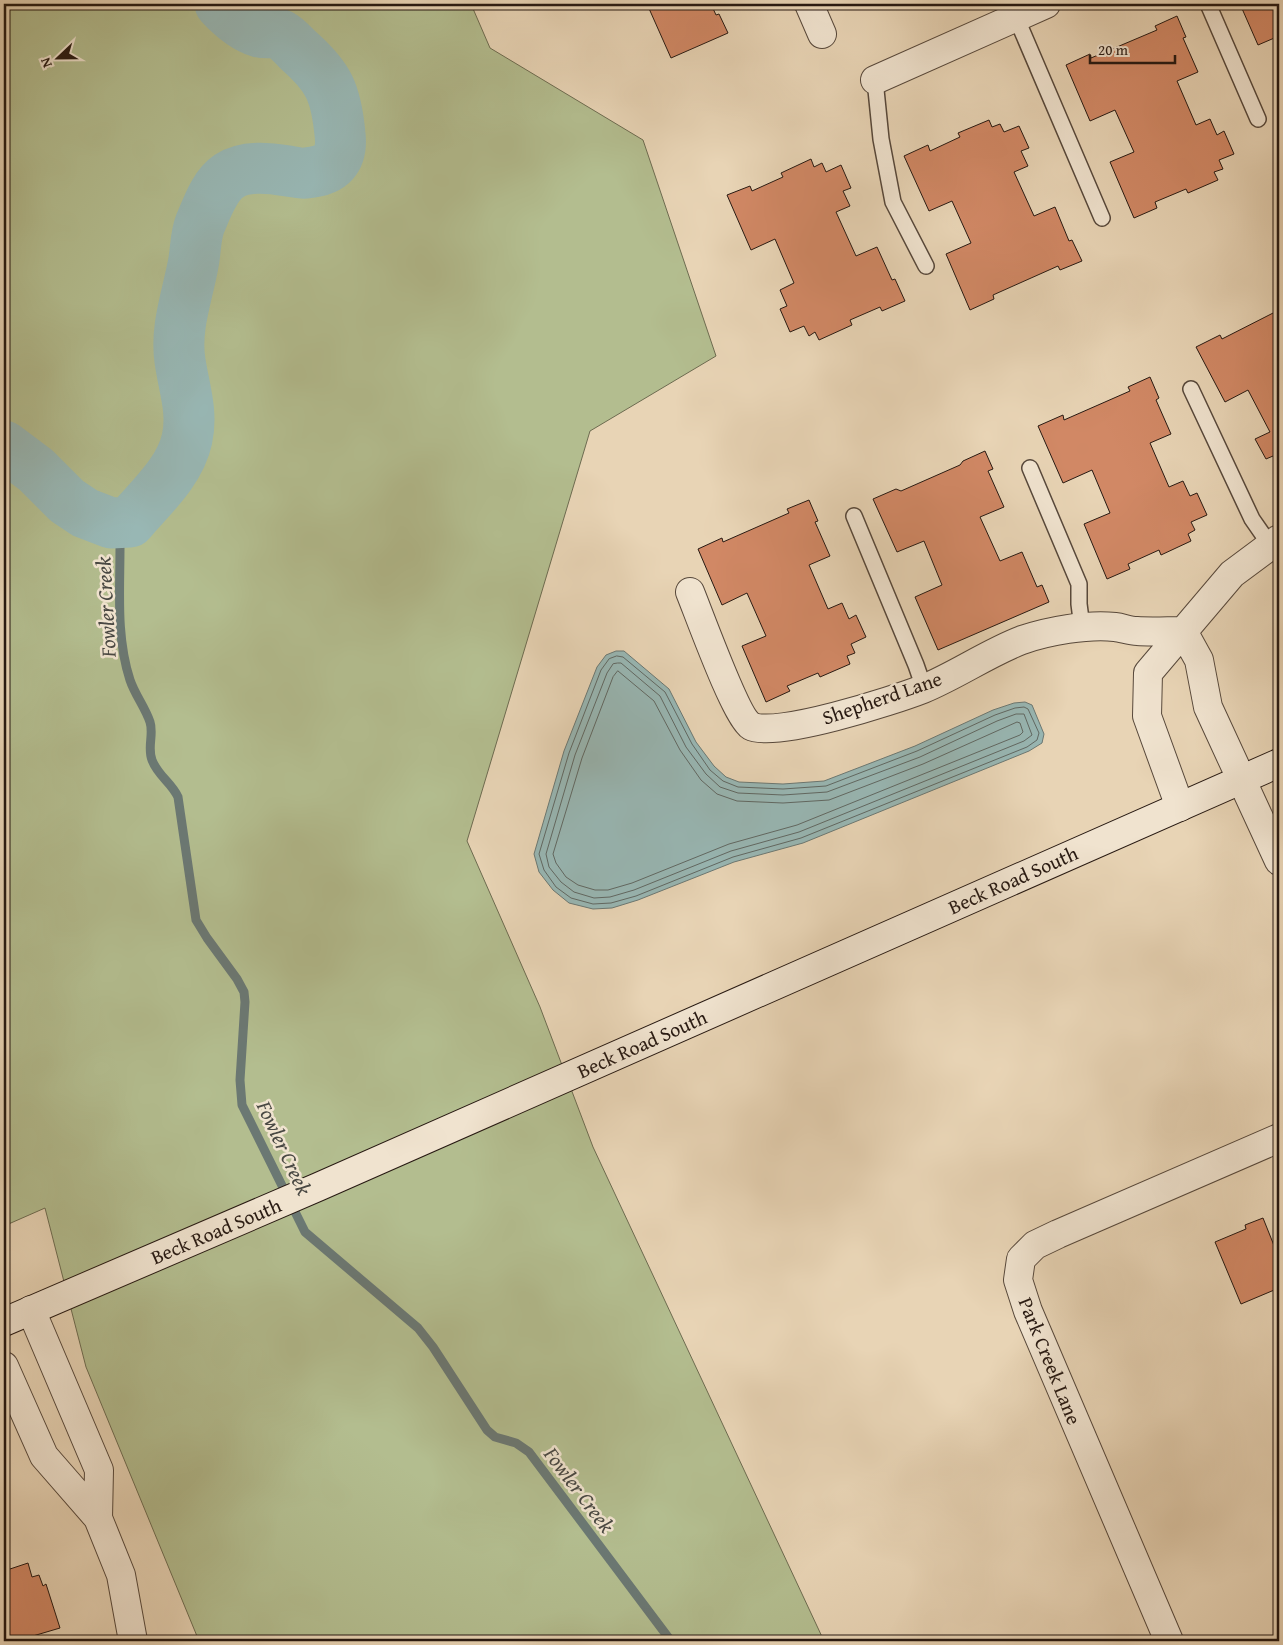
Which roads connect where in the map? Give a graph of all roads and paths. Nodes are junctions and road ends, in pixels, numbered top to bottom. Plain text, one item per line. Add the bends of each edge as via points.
1 (808, 4) edge
2 (1046, 4) edge
3 (1208, 4) edge
4 (1016, 17) junction
5 (822, 34) dead end
6 (874, 80) joint
7 (1258, 119) dead end
8 (1102, 218) dead end
9 (926, 266) dead end
10 (1191, 390) dead end
11 (1030, 468) dead end
12 (854, 516) dead end
13 (1274, 542) edge
14 (690, 592) dead end
15 (1082, 627) junction
16 (1183, 631) junction
17 (924, 688) junction
18 (1279, 763) edge
19 (1242, 780) junction
20 (1180, 807) junction
21 (1279, 861) edge
22 (1279, 1138) edge
23 (31, 1310) junction
24 (4, 1322) edge
25 (4, 1366) edge
26 (98, 1518) junction
27 (133, 1641) edge
28 (1169, 1641) edge

1 - 5 street
2 - 4 street
3 - 7 lane
4 - 6 street
4 - 8 lane
6 - 9 lane via 893,202
10 - 13 lane via 1252,519
11 - 15 lane via 1079,584
12 - 17 lane
13 - 16 street via 1232,574
14 - 17 street, Shepherd Lane via 737,708 750,725 766,730 813,722
15 - 16 street, Shepherd Lane
15 - 17 street, Shepherd Lane via 1022,640
16 - 19 street via 1199,660 1208,707
16 - 20 street via 1148,673 1147,716
18 - 19 street, Beck Road South
19 - 20 street, Beck Road South
19 - 21 street
20 - 23 street, Beck Road South
22 - 28 street, Park Creek Lane via 1034,1245 1021,1259 1018,1280 1028,1311
23 - 24 street, Beck Road South
23 - 26 street via 99,1470
25 - 26 street via 44,1456
26 - 27 street via 121,1575

